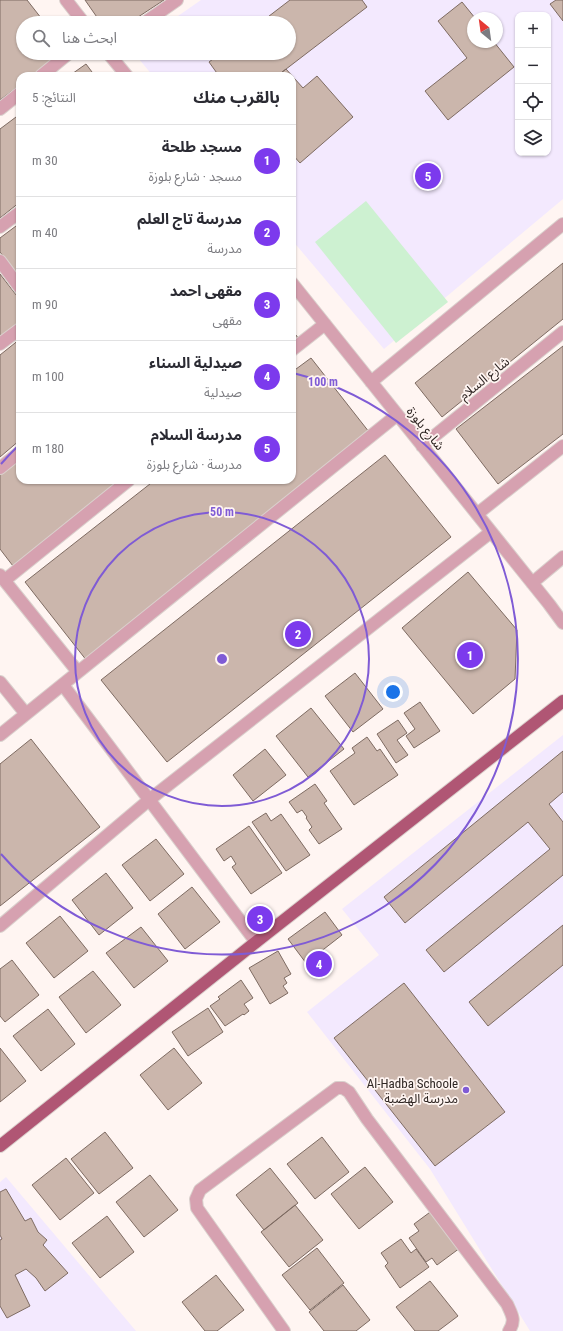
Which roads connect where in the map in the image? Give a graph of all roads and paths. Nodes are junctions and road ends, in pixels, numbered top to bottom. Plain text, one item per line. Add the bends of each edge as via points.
1 (66, 0) edge
2 (177, 0) edge
3 (79, 16) edge
4 (154, 16) edge
5 (60, 60) edge
6 (114, 60) edge
7 (46, 72) edge
8 (124, 72) edge
9 (16, 96) edge
10 (0, 109) edge
11 (16, 215) edge
12 (563, 224) edge
13 (0, 227) edge
14 (0, 261) edge
15 (16, 283) edge
16 (296, 288) edge
17 (325, 324) junction
18 (16, 332) edge
19 (563, 332) edge
20 (0, 344) edge
21 (296, 347) edge
22 (371, 382) junction
23 (397, 415) junction
24 (422, 446) junction
25 (563, 446) edge
26 (16, 455) edge
27 (0, 468) edge
28 (124, 484) edge
29 (477, 514) junction
30 (491, 532) junction
31 (563, 557) edge
32 (2, 577) edge
33 (535, 587) junction
34 (563, 622) edge
35 (78, 672) junction
36 (0, 682) edge
37 (63, 685) junction
38 (563, 701) edge
39 (26, 714) junction
40 (0, 735) edge
41 (149, 800) junction
42 (0, 926) edge
43 (256, 942) junction
44 (0, 1146) edge
45 (284, 1331) edge
46 (509, 1331) edge

1 - 3 street
2 - 4 street
5 - 7 street
6 - 8 street
9 - 10 street
11 - 13 street
12 - 22 street
14 - 15 street
16 - 17 street, شارع بلوزة
17 - 21 street
17 - 22 street, شارع بلوزة
18 - 20 street
19 - 24 street, شارع السلام
22 - 23 street, شارع بلوزة
23 - 24 street, شارع بلوزة
23 - 35 street
24 - 29 street, شارع بلوزة
25 - 29 street
26 - 27 street
28 - 32 street
29 - 30 street, شارع بلوزة
30 - 33 street, شارع بلوزة
30 - 41 street
31 - 33 street
32 - 35 street
33 - 34 street, شارع بلوزة
35 - 37 street
36 - 39 street
37 - 39 street
37 - 41 street
38 - 43 main road
39 - 40 street
41 - 42 street
41 - 43 street
43 - 44 main road
45 - 46 street via 197,1208 196,1199 200,1190 338,1088 343,1088 349,1092 507,1304 513,1317

